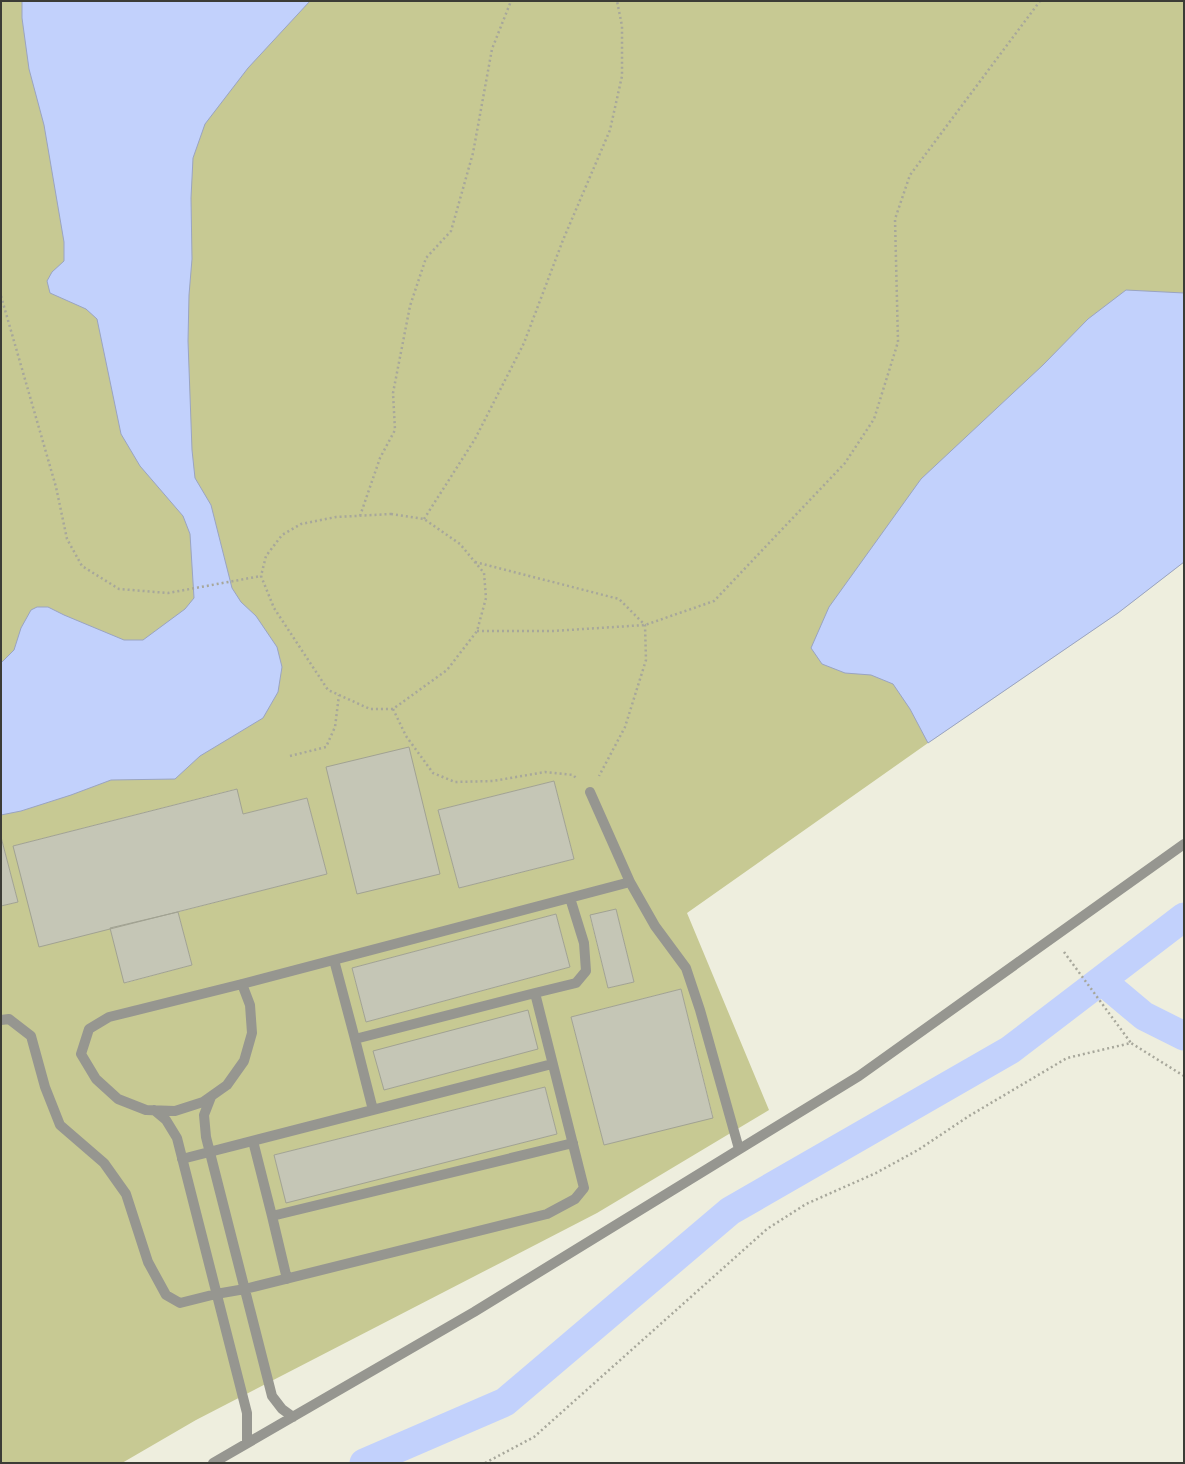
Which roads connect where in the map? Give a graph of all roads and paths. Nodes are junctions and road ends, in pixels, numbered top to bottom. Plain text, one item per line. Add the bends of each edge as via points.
1 (511, 1) edge
2 (617, 1) edge
3 (1040, 1) edge
4 (1, 296) edge
5 (360, 516) junction
6 (424, 518) junction
7 (474, 561) junction
8 (261, 576) junction
9 (645, 625) junction
10 (477, 631) junction
11 (339, 695) junction
12 (393, 709) junction
13 (290, 756) dead end
14 (590, 792) junction
15 (1184, 844) edge
16 (630, 882) junction
17 (570, 898) junction
18 (1061, 947) dead end
19 (334, 960) junction
20 (242, 984) junction
21 (536, 993) junction
22 (1, 1020) edge
23 (355, 1039) junction
24 (1132, 1043) junction
25 (552, 1064) junction
26 (1184, 1076) edge
27 (210, 1097) junction
28 (154, 1110) junction
29 (373, 1110) junction
30 (253, 1141) junction
31 (573, 1143) junction
32 (739, 1149) junction
33 (210, 1152) junction
34 (182, 1159) junction
35 (272, 1216) junction
36 (287, 1279) junction
37 (245, 1289) junction
38 (216, 1294) junction
39 (293, 1417) junction
40 (247, 1443) junction
41 (213, 1463) edge
42 (485, 1463) edge

1 - 5 path via 492,49 473,153 451,231 426,258 410,306 393,393 395,430 380,458
2 - 6 path via 622,26 622,76 610,130 563,240 524,343 475,439
3 - 9 path via 910,175 895,219 898,342 874,419 844,462 714,601
4 - 8 path via 56,487 68,539 82,566 119,589 168,593
5 - 6 path via 391,514
5 - 8 path via 336,517 301,524 282,535 266,556
6 - 7 path via 460,544
7 - 9 path via 619,599
7 - 10 path via 484,573 486,598
8 - 11 path via 274,608 328,690
9 - 10 path via 553,631
9 - 14 path via 646,660 625,727
10 - 12 path via 447,670
11 - 12 path via 370,709
11 - 13 path via 335,727 326,746
12 - 14 path via 406,736 433,773 455,782 493,781 545,772 573,775
14 - 16 street
15 - 32 street via 859,1076
16 - 17 street
16 - 32 street via 655,926 686,968
17 - 19 street
17 - 21 street via 584,943 586,971 576,983
18 - 24 path
19 - 20 street
19 - 23 street
20 - 27 street via 250,1005 252,1033 244,1061 227,1085
20 - 28 street via 109,1017 89,1029 81,1054 96,1079 118,1099 146,1110
21 - 23 street
21 - 25 street
22 - 38 street via 9,1019 31,1036 45,1088 60,1125 104,1163 126,1194 148,1262 166,1295 180,1303
23 - 29 street
24 - 26 path
24 - 42 path via 1067,1058 969,1116 918,1150 876,1173 806,1204 767,1229 534,1437
25 - 29 street
25 - 31 street
27 - 28 street via 204,1102 175,1111
27 - 33 street via 204,1116
28 - 34 street via 166,1120 177,1138
29 - 30 street
30 - 33 street
30 - 35 street
31 - 35 street
31 - 36 street via 584,1188 575,1199 547,1214
32 - 39 street via 474,1312
33 - 34 street
33 - 37 street
34 - 38 street
35 - 36 street
36 - 37 street
37 - 38 street
37 - 39 street via 272,1396 282,1409
38 - 40 street via 247,1413
39 - 40 street
40 - 41 street

